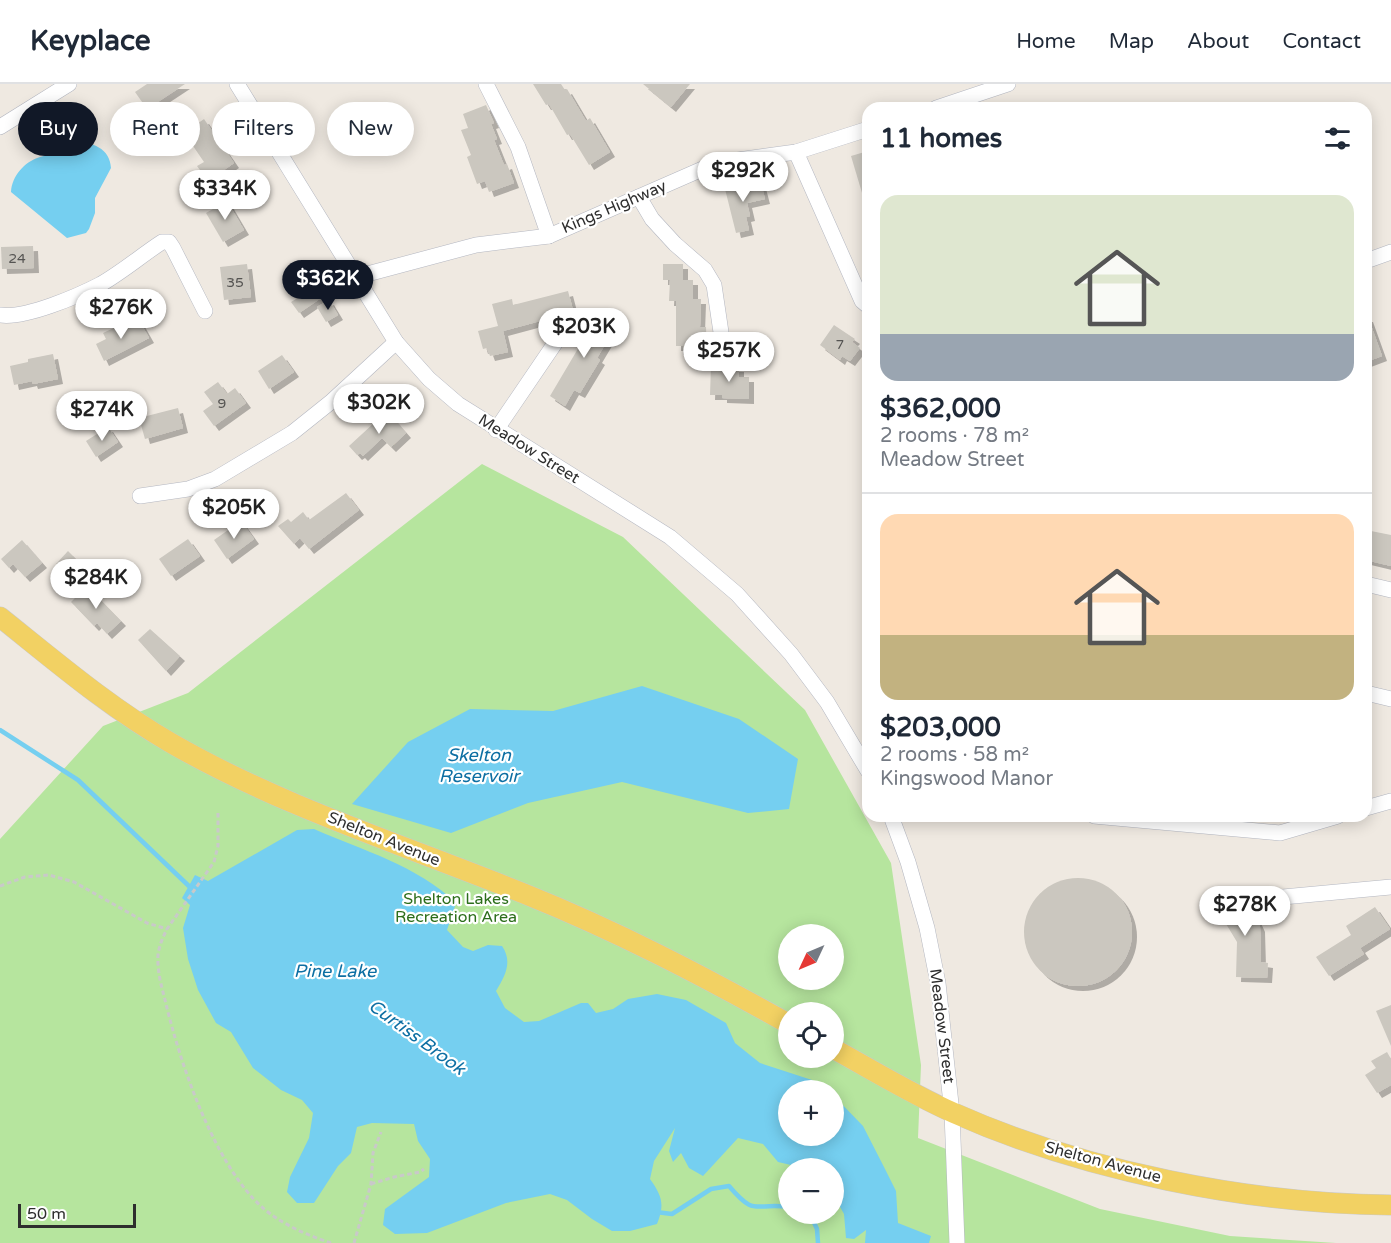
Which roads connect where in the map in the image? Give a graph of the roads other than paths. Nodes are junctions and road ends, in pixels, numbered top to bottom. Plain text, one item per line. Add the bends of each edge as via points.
1 (69, 84) edge
2 (237, 84) edge
3 (486, 84) edge
4 (1008, 84) edge
5 (969, 90) edge
6 (947, 102) edge
7 (0, 127) edge
8 (862, 131) edge
9 (796, 152) junction
10 (639, 196) junction
11 (549, 236) junction
12 (1391, 252) edge
13 (1372, 259) edge
14 (356, 277) junction
15 (862, 302) edge
16 (205, 311) dead end
17 (0, 315) edge
18 (564, 330) dead end
19 (722, 339) dead end
20 (396, 342) junction
21 (496, 430) junction
22 (140, 496) dead end
23 (1372, 585) edge
24 (1391, 590) edge
25 (0, 617) edge
26 (1372, 694) edge
27 (1390, 696) edge
28 (862, 761) edge
29 (1391, 801) edge
30 (1372, 806) edge
31 (893, 822) edge
32 (1160, 822) edge
33 (1318, 822) edge
34 (1391, 887) edge
35 (1283, 897) dead end
36 (778, 1018) edge
37 (844, 1054) edge
38 (952, 1113) junction
39 (1391, 1205) edge
40 (957, 1243) edge

1 - 7 street
2 - 14 street, Meadow Street
3 - 11 street via 518,147
4 - 5 street
5 - 6 street
8 - 9 street, Kings Highway
9 - 10 street, Kings Highway via 716,163
9 - 15 street
10 - 11 street, Kings Highway
10 - 19 street via 652,219 705,270 714,285
11 - 14 street, Kings Highway via 476,245
12 - 13 street
14 - 20 street, Meadow Street
16 - 17 street via 169,242 162,242 102,284 32,312
18 - 21 street
20 - 21 street, Meadow Street via 436,385
20 - 22 street via 292,433 216,479 188,489
21 - 28 street, Meadow Street via 670,537 737,594 821,694
23 - 24 street
25 - 36 main road, Shelton Avenue via 124,713 200,759 309,809 612,931
26 - 27 street
29 - 30 street
31 - 38 street, Meadow Street via 927,928 936,972
32 - 33 street via 1280,833
34 - 35 street
37 - 38 main road, Shelton Avenue
38 - 39 main road, Shelton Avenue via 1041,1146 1186,1183 1315,1201
38 - 40 street, Meadow Street

